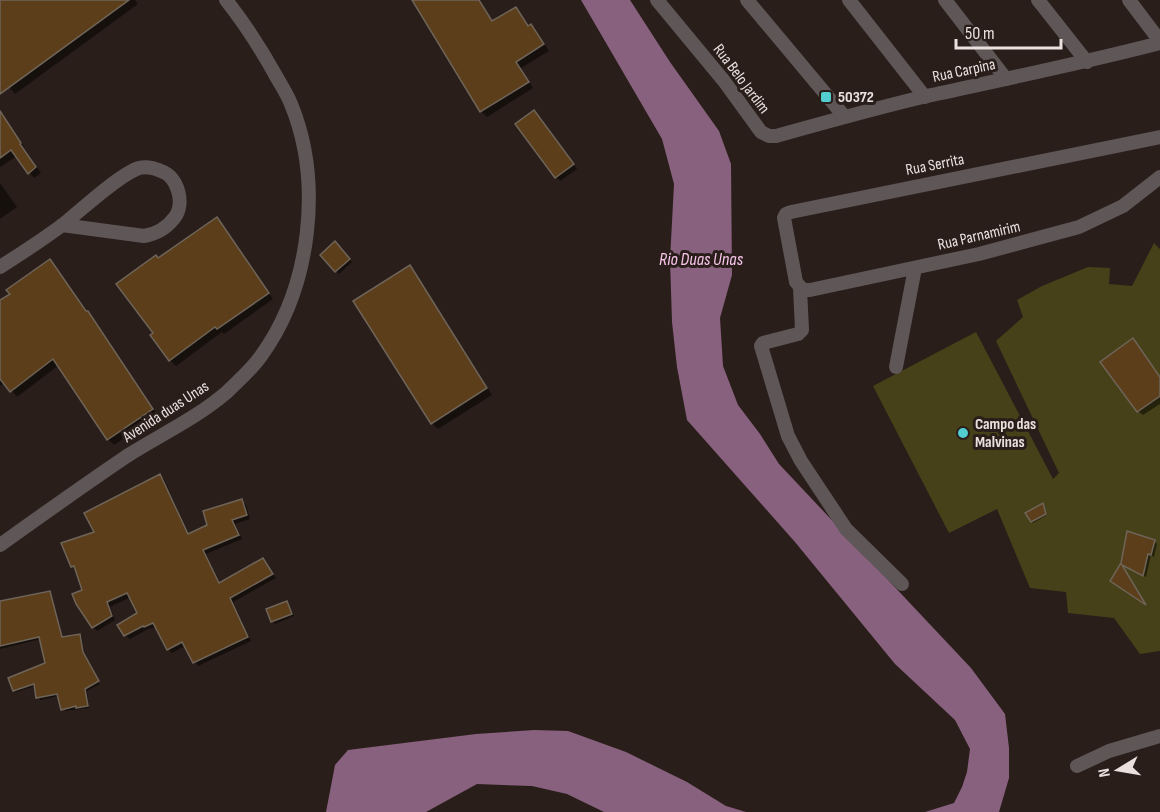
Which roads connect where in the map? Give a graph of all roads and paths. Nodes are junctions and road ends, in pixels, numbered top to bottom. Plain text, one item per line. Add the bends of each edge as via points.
1 (226, 0) edge
2 (657, 0) edge
3 (747, 0) edge
4 (849, 0) edge
5 (945, 0) edge
6 (1038, 0) edge
7 (1129, 0) edge
8 (1160, 42) edge
9 (1087, 63) junction
10 (1006, 79) junction
11 (925, 97) junction
12 (844, 116) junction
13 (1160, 137) edge
14 (1160, 177) edge
15 (62, 225) junction
16 (0, 267) edge
17 (915, 268) junction
18 (798, 285) junction
19 (896, 367) dead end
20 (0, 545) edge
21 (902, 584) dead end
22 (1160, 736) edge
23 (1077, 766) dead end

1 - 20 street, Avenida duas Unas via 243,20 291,103 303,141 309,196 299,280 261,357 226,393 128,455
2 - 12 street, Rua Belo Jardim via 765,135 776,136
3 - 12 street
4 - 11 street
5 - 10 street
6 - 9 street
7 - 8 street
8 - 9 street, Rua Carpina
9 - 10 street, Rua Carpina
10 - 11 street, Rua Carpina
11 - 12 street, Rua Carpina
13 - 18 street, Rua Serrita via 786,214
14 - 17 street, Rua Parnamirim via 1123,206 1079,227
15 - 15 street via 144,236 155,234 177,215 177,185 166,173 152,167 139,168
15 - 16 street
17 - 18 street, Rua Parnamirim via 810,290
17 - 19 street
18 - 21 street via 802,330 760,346 788,436 846,529
22 - 23 street via 1109,751

